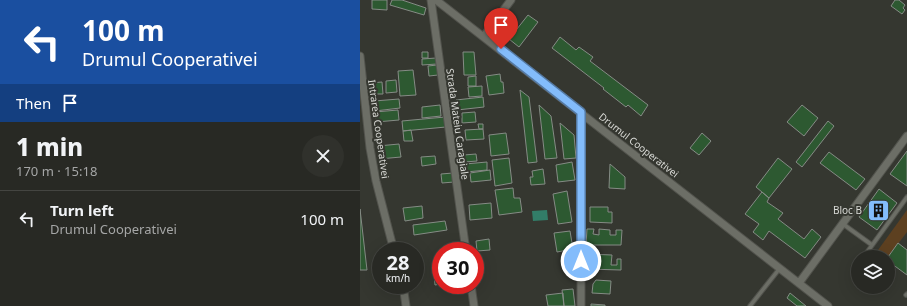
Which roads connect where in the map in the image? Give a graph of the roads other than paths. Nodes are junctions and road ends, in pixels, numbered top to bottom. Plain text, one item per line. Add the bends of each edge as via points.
1 (431, 0) edge
2 (436, 0) edge
3 (511, 0) edge
4 (484, 36) junction
5 (360, 56) edge
6 (581, 112) junction
7 (907, 136) edge
8 (907, 197) edge
9 (842, 224) junction
10 (392, 242) edge
11 (465, 242) edge
12 (872, 245) junction
13 (868, 250) edge
14 (780, 268) junction
15 (799, 283) junction
16 (404, 294) edge
17 (472, 294) edge
18 (406, 306) edge
19 (474, 306) edge
20 (581, 306) edge
21 (750, 306) edge
22 (828, 306) edge

1 - 11 street, Strada Mateiu Caragiale
2 - 4 street, Drumul Cooperativei
3 - 4 street
4 - 6 street, Drumul Cooperativei
5 - 10 street, Intrarea Cooperativei via 370,148
6 - 14 street, Drumul Cooperativei
6 - 20 street
7 - 9 street
8 - 12 lane
9 - 12 lane
9 - 15 street
12 - 13 lane
14 - 15 street, Drumul Cooperativei
14 - 21 lane
15 - 22 street, Drumul Cooperativei
16 - 18 street
17 - 19 street

